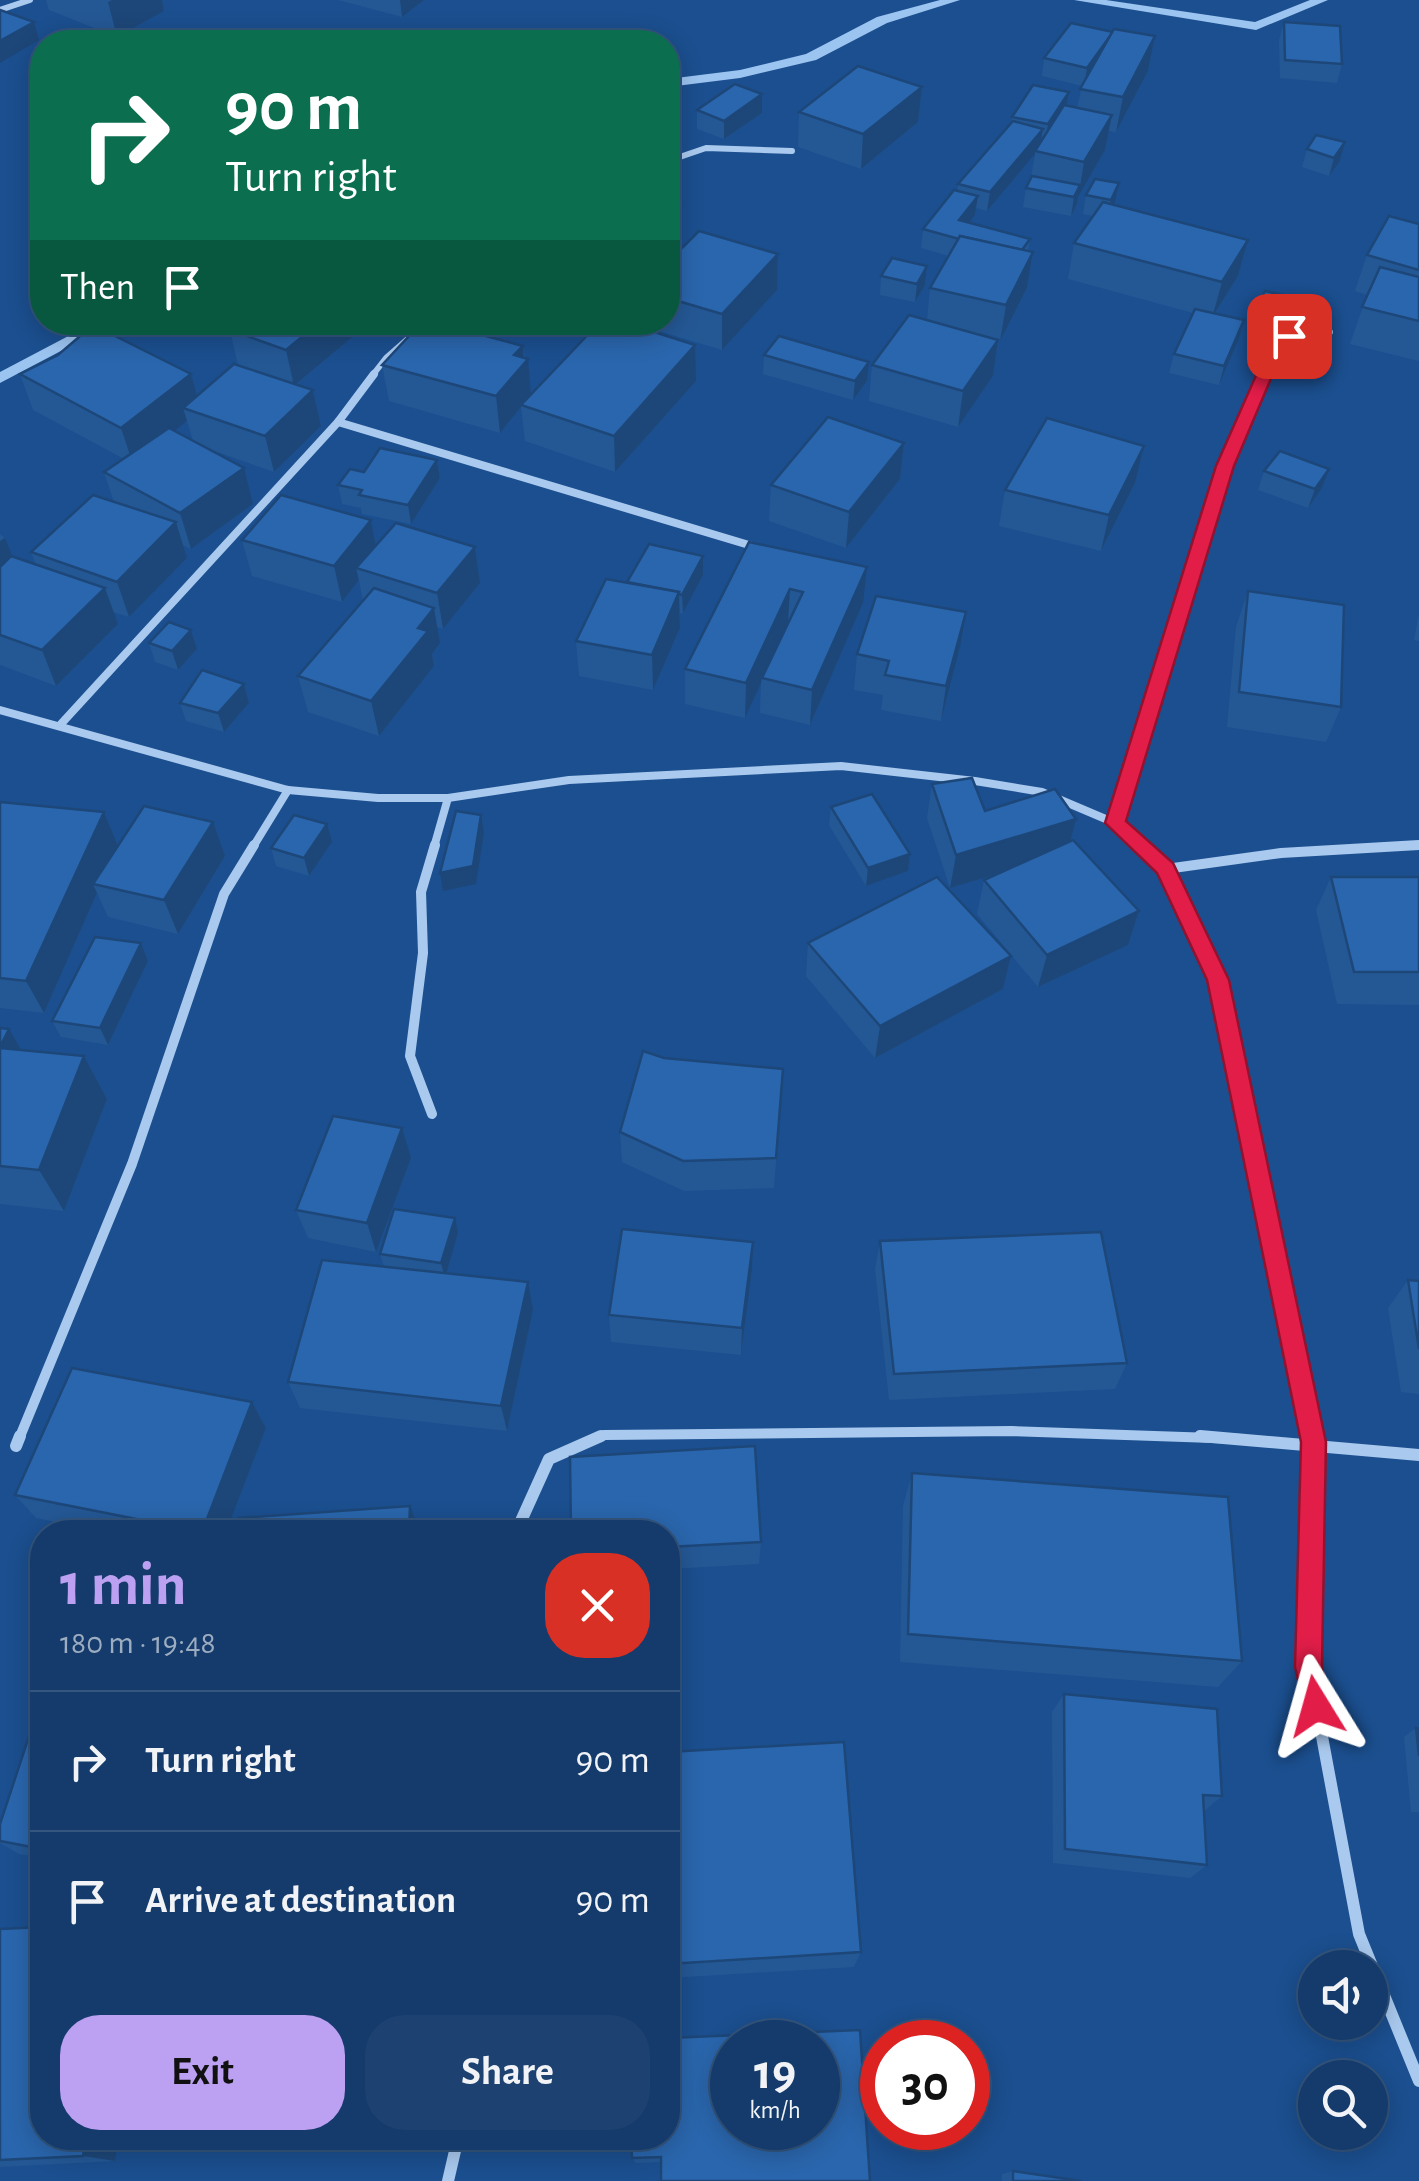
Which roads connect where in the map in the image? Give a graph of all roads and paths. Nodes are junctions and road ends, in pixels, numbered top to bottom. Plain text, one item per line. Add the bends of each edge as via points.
1 (30, 0) edge
2 (0, 10) edge
3 (792, 151) dead end
4 (680, 157) edge
5 (1330, 332) dead end
6 (412, 335) edge
7 (338, 422) junction
8 (768, 550) edge
9 (0, 710) edge
10 (61, 724) junction
11 (288, 790) junction
12 (448, 798) junction
13 (1115, 823) junction
14 (1419, 845) edge
15 (1166, 868) junction
16 (432, 1114) dead end
17 (1314, 1442) junction
18 (16, 1446) dead end
19 (1419, 1455) edge
20 (521, 1520) edge
21 (1419, 2081) edge
22 (455, 2150) edge
23 (448, 2181) edge

1 - 2 street
3 - 4 street via 706,148
5 - 13 street via 1289,336 1277,346 1225,466
6 - 7 street via 386,358
7 - 8 street
7 - 10 street
9 - 10 street
10 - 11 street
11 - 12 street
11 - 18 street via 224,894 132,1164
12 - 13 street via 569,780 842,766 1042,792
12 - 16 street via 421,892 424,953 410,1056
13 - 15 street
14 - 15 street
15 - 17 street via 1218,980
17 - 19 street
17 - 20 street via 1031,1432 604,1435 549,1459
17 - 21 street via 1308,1667 1359,1934
22 - 23 street

